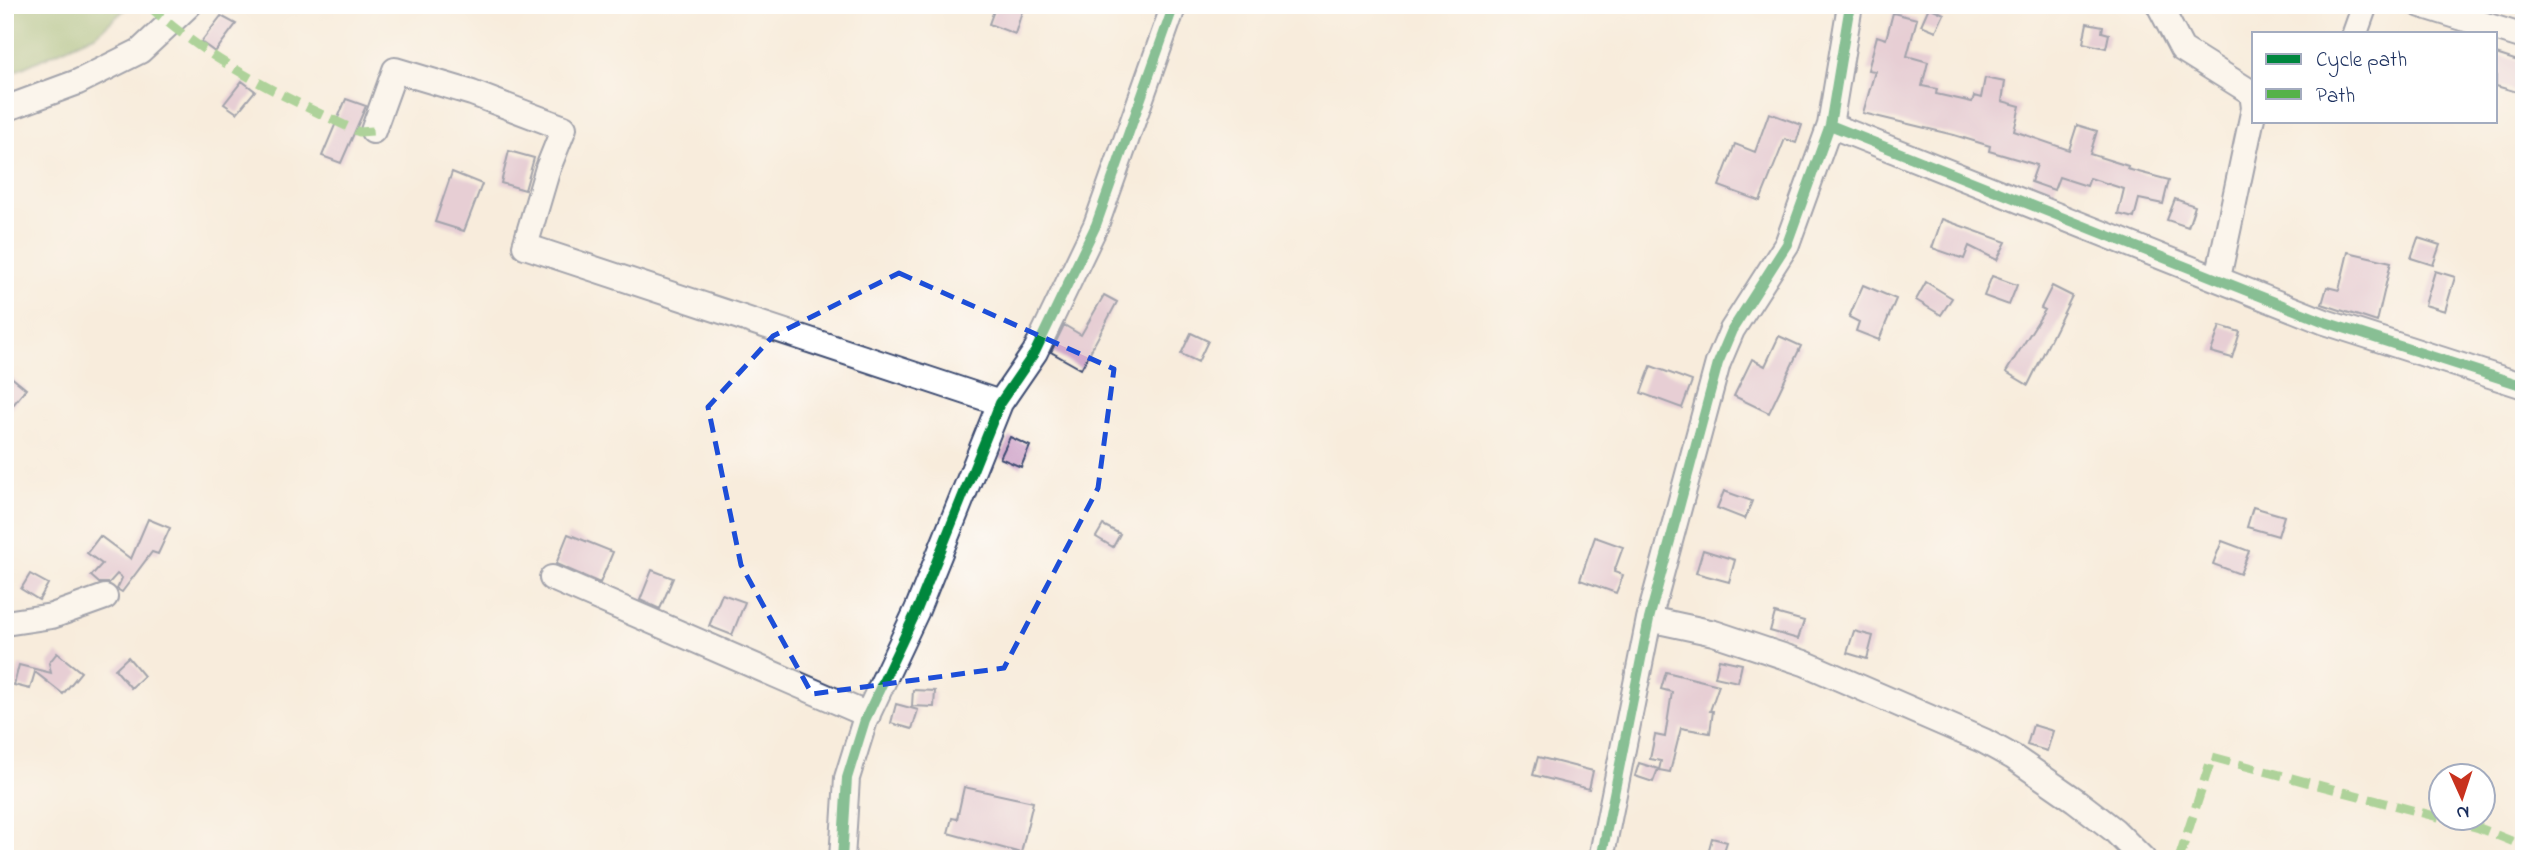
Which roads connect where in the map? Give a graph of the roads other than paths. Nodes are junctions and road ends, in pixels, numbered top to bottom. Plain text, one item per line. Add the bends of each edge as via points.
1 (188, 5) edge
2 (1174, 5) edge
3 (1850, 5) edge
4 (2159, 5) edge
5 (2365, 5) edge
6 (2421, 5) edge
7 (2355, 32) edge
8 (2524, 37) edge
9 (2252, 93) edge
10 (5, 109) edge
11 (2252, 117) edge
12 (1830, 125) junction
13 (373, 131) dead end
14 (2218, 278) junction
15 (2524, 386) edge
16 (1000, 403) junction
17 (552, 578) dead end
18 (105, 597) dead end
19 (1649, 619) junction
20 (5, 623) edge
21 (868, 715) junction
22 (842, 859) edge
23 (1601, 859) edge
24 (2143, 859) edge

1 - 10 street via 140,51 78,82
2 - 16 street via 1096,225 1035,352
3 - 12 street
4 - 9 street via 2182,49
5 - 7 street
6 - 8 street
11 - 14 street
12 - 14 street
12 - 19 street via 1787,244 1723,349
13 - 16 street via 395,70 564,128 525,247
14 - 15 street via 2325,322
16 - 21 street via 917,610
17 - 21 street
18 - 20 street via 52,616
19 - 23 street
19 - 24 street via 1714,633 1804,663 1983,741 2076,800
21 - 22 street via 847,778

